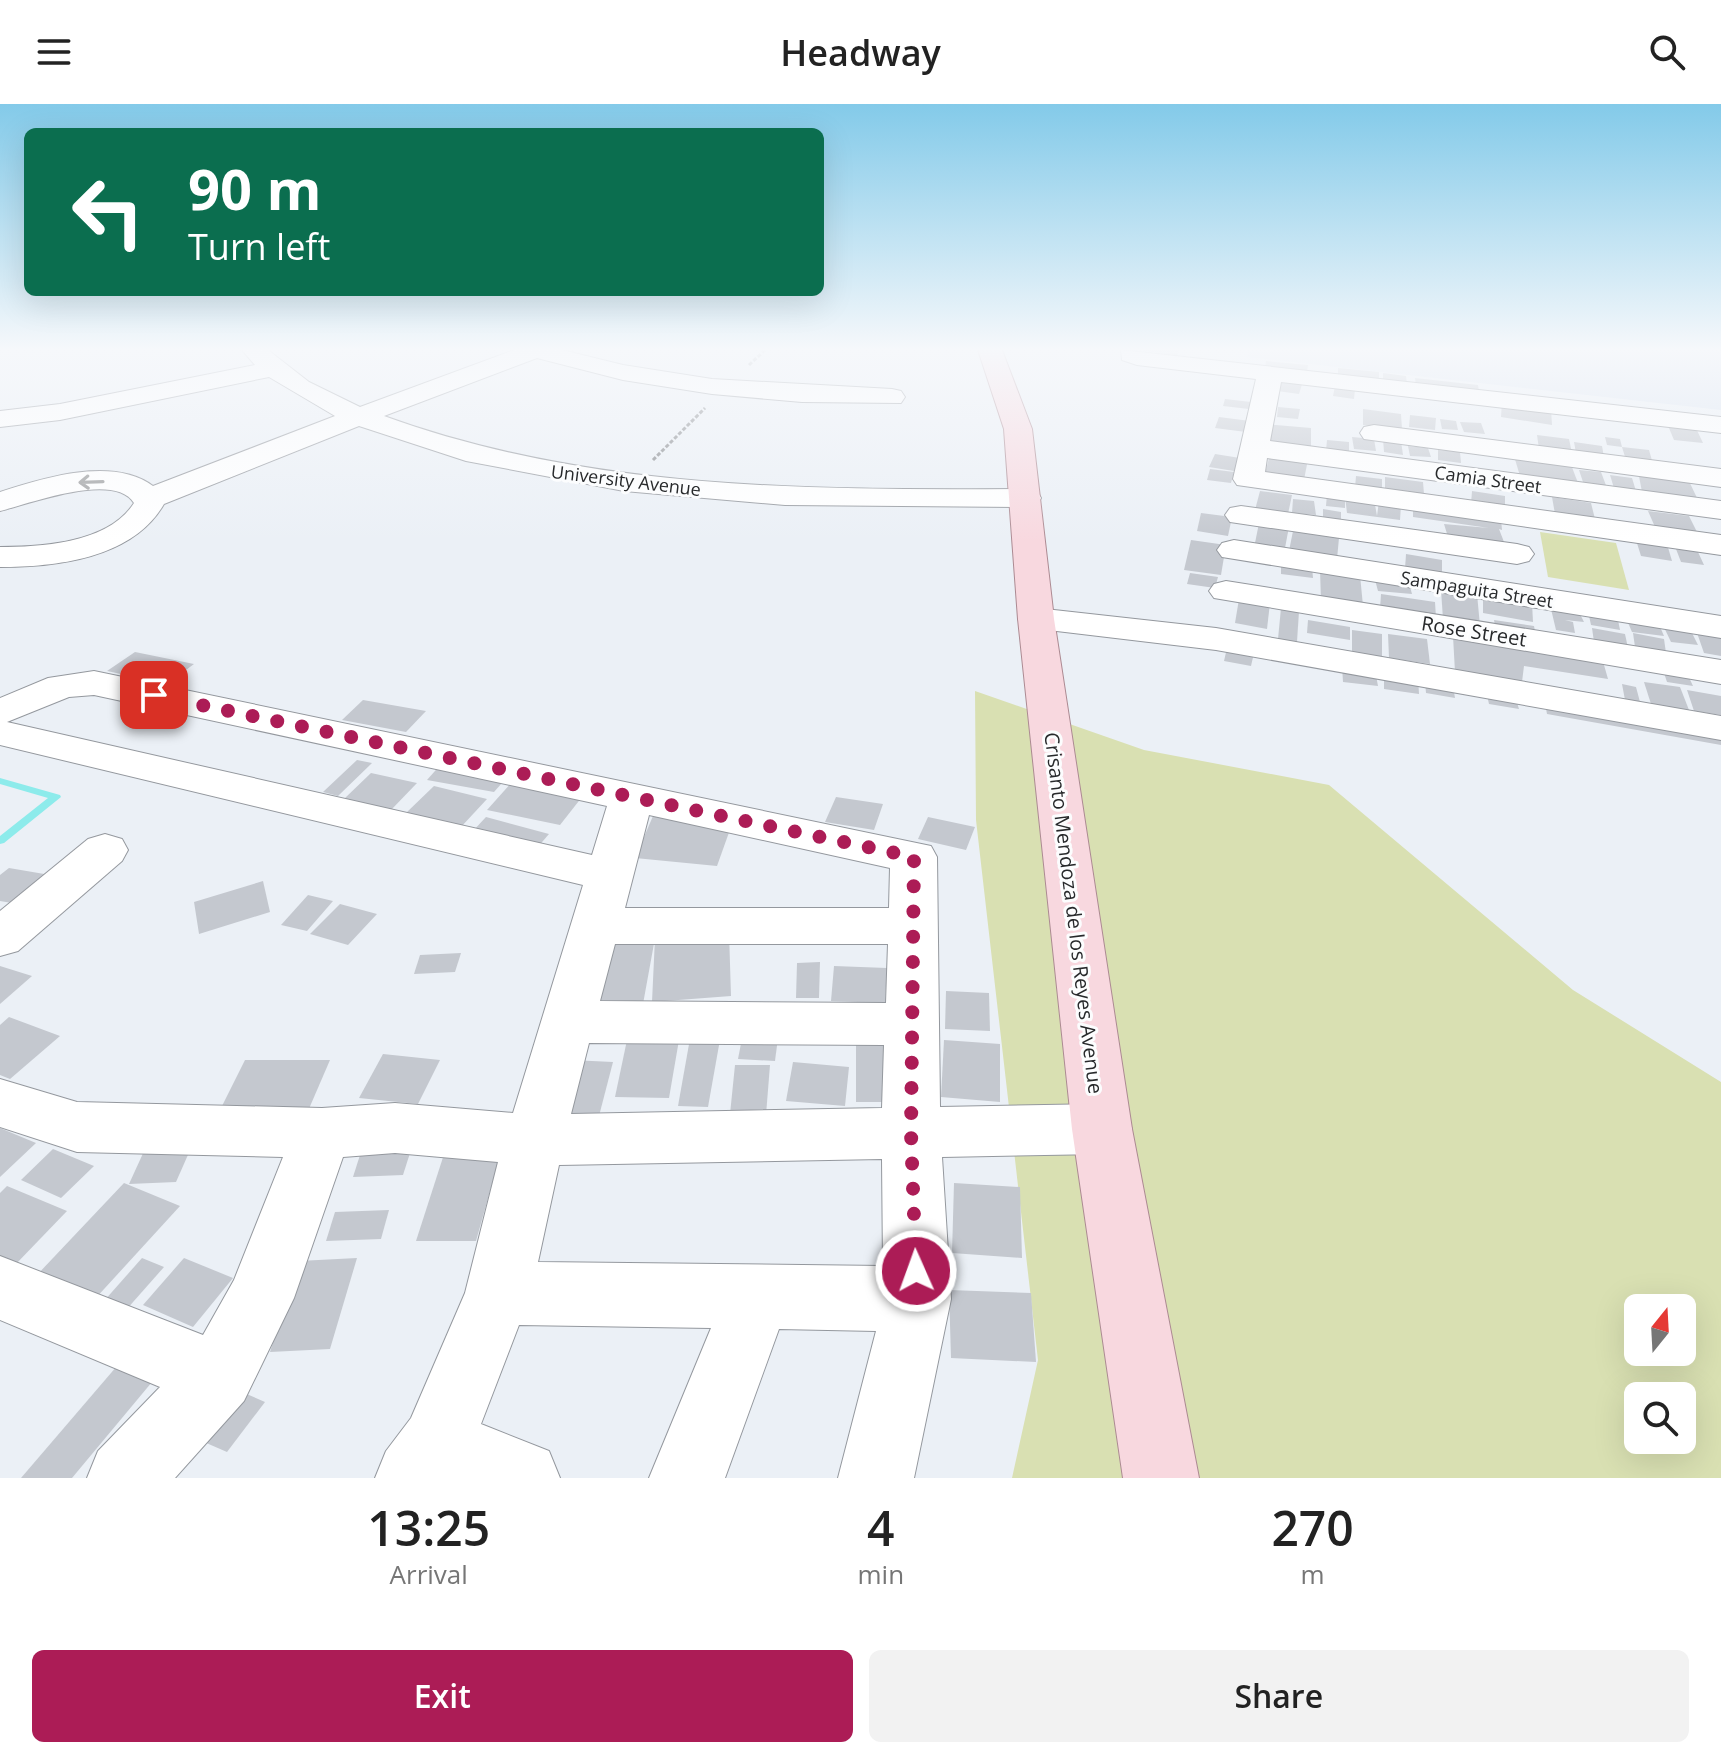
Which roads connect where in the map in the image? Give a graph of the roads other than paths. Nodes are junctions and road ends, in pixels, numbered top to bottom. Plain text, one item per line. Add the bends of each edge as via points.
1 (46, 414) edge
2 (350, 414) edge
3 (375, 414) edge
4 (1013, 414) edge
5 (1262, 414) edge
6 (1274, 414) edge
7 (1286, 414) edge
8 (1335, 414) edge
9 (2, 421) edge
10 (1291, 422) dead end
11 (1353, 430) dead end
12 (1716, 441) edge
13 (1721, 478) edge
14 (1248, 479) junction
15 (1026, 490) junction
16 (139, 492) junction
17 (0, 502) edge
18 (1721, 510) edge
19 (1241, 515) junction
20 (1514, 516) junction
21 (1721, 545) edge
22 (1234, 550) junction
23 (1517, 554) junction
24 (0, 557) edge
25 (1368, 562) junction
26 (1226, 591) junction
27 (1522, 596) junction
28 (1373, 615) junction
29 (1036, 619) junction
30 (1721, 627) edge
31 (1216, 639) junction
32 (1721, 672) edge
33 (0, 712) edge
34 (1721, 728) edge
35 (0, 733) edge
36 (632, 797) junction
37 (105, 850) dead end
38 (601, 900) junction
39 (912, 926) junction
40 (0, 938) edge
41 (566, 1022) junction
42 (914, 1024) junction
43 (0, 1103) edge
44 (1102, 1129) junction
45 (322, 1133) junction
46 (911, 1133) junction
47 (534, 1140) junction
48 (0, 1288) edge
49 (498, 1293) junction
50 (757, 1297) junction
51 (917, 1299) junction
52 (219, 1376) junction
53 (425, 1461) edge
54 (125, 1478) edge
55 (522, 1478) edge
56 (687, 1478) edge
57 (876, 1478) edge
58 (1161, 1478) edge

1 - 9 street
2 - 16 street
3 - 15 street, University Avenue via 447,449 630,482 744,494
4 - 15 main road, Crisanto Mendoza de los Reyes Avenue
5 - 14 street
6 - 10 street
7 - 18 street, Camia Street
8 - 12 street
11 - 13 street
14 - 19 street
14 - 20 street
15 - 29 main road, Crisanto Mendoza de los Reyes Avenue
16 -> 17 street via 104,482 63,484
16 - 24 street via 143,516 106,538 50,554
19 - 22 street
19 - 23 street
20 - 21 street
20 - 23 street
22 - 25 street, Sampaguita Street
22 - 26 street
23 - 27 street
25 - 27 street, Sampaguita Street
25 - 28 street
26 - 28 street, Rose Street
26 - 31 street
27 - 30 street, Sampaguita Street
28 - 32 street, Rose Street
29 - 31 street
29 - 44 main road, Crisanto Mendoza de los Reyes Avenue
31 - 34 street
33 - 36 street via 62,686 94,683
35 - 38 street
36 - 38 street
36 - 39 street via 914,857
37 - 40 street
38 - 39 street
38 - 41 street
39 - 42 street
41 - 42 street
41 - 47 street
42 - 46 street
43 - 45 street via 77,1127
44 - 46 street
44 - 58 main road, Crisanto Mendoza de los Reyes Avenue
45 - 47 street via 395,1128
45 - 52 street via 261,1298
46 - 47 street
46 - 51 street
47 - 49 street
48 - 52 street
49 - 50 street
49 - 53 street
50 - 51 street
50 - 56 street
51 - 57 street
52 - 54 street
53 - 55 street

